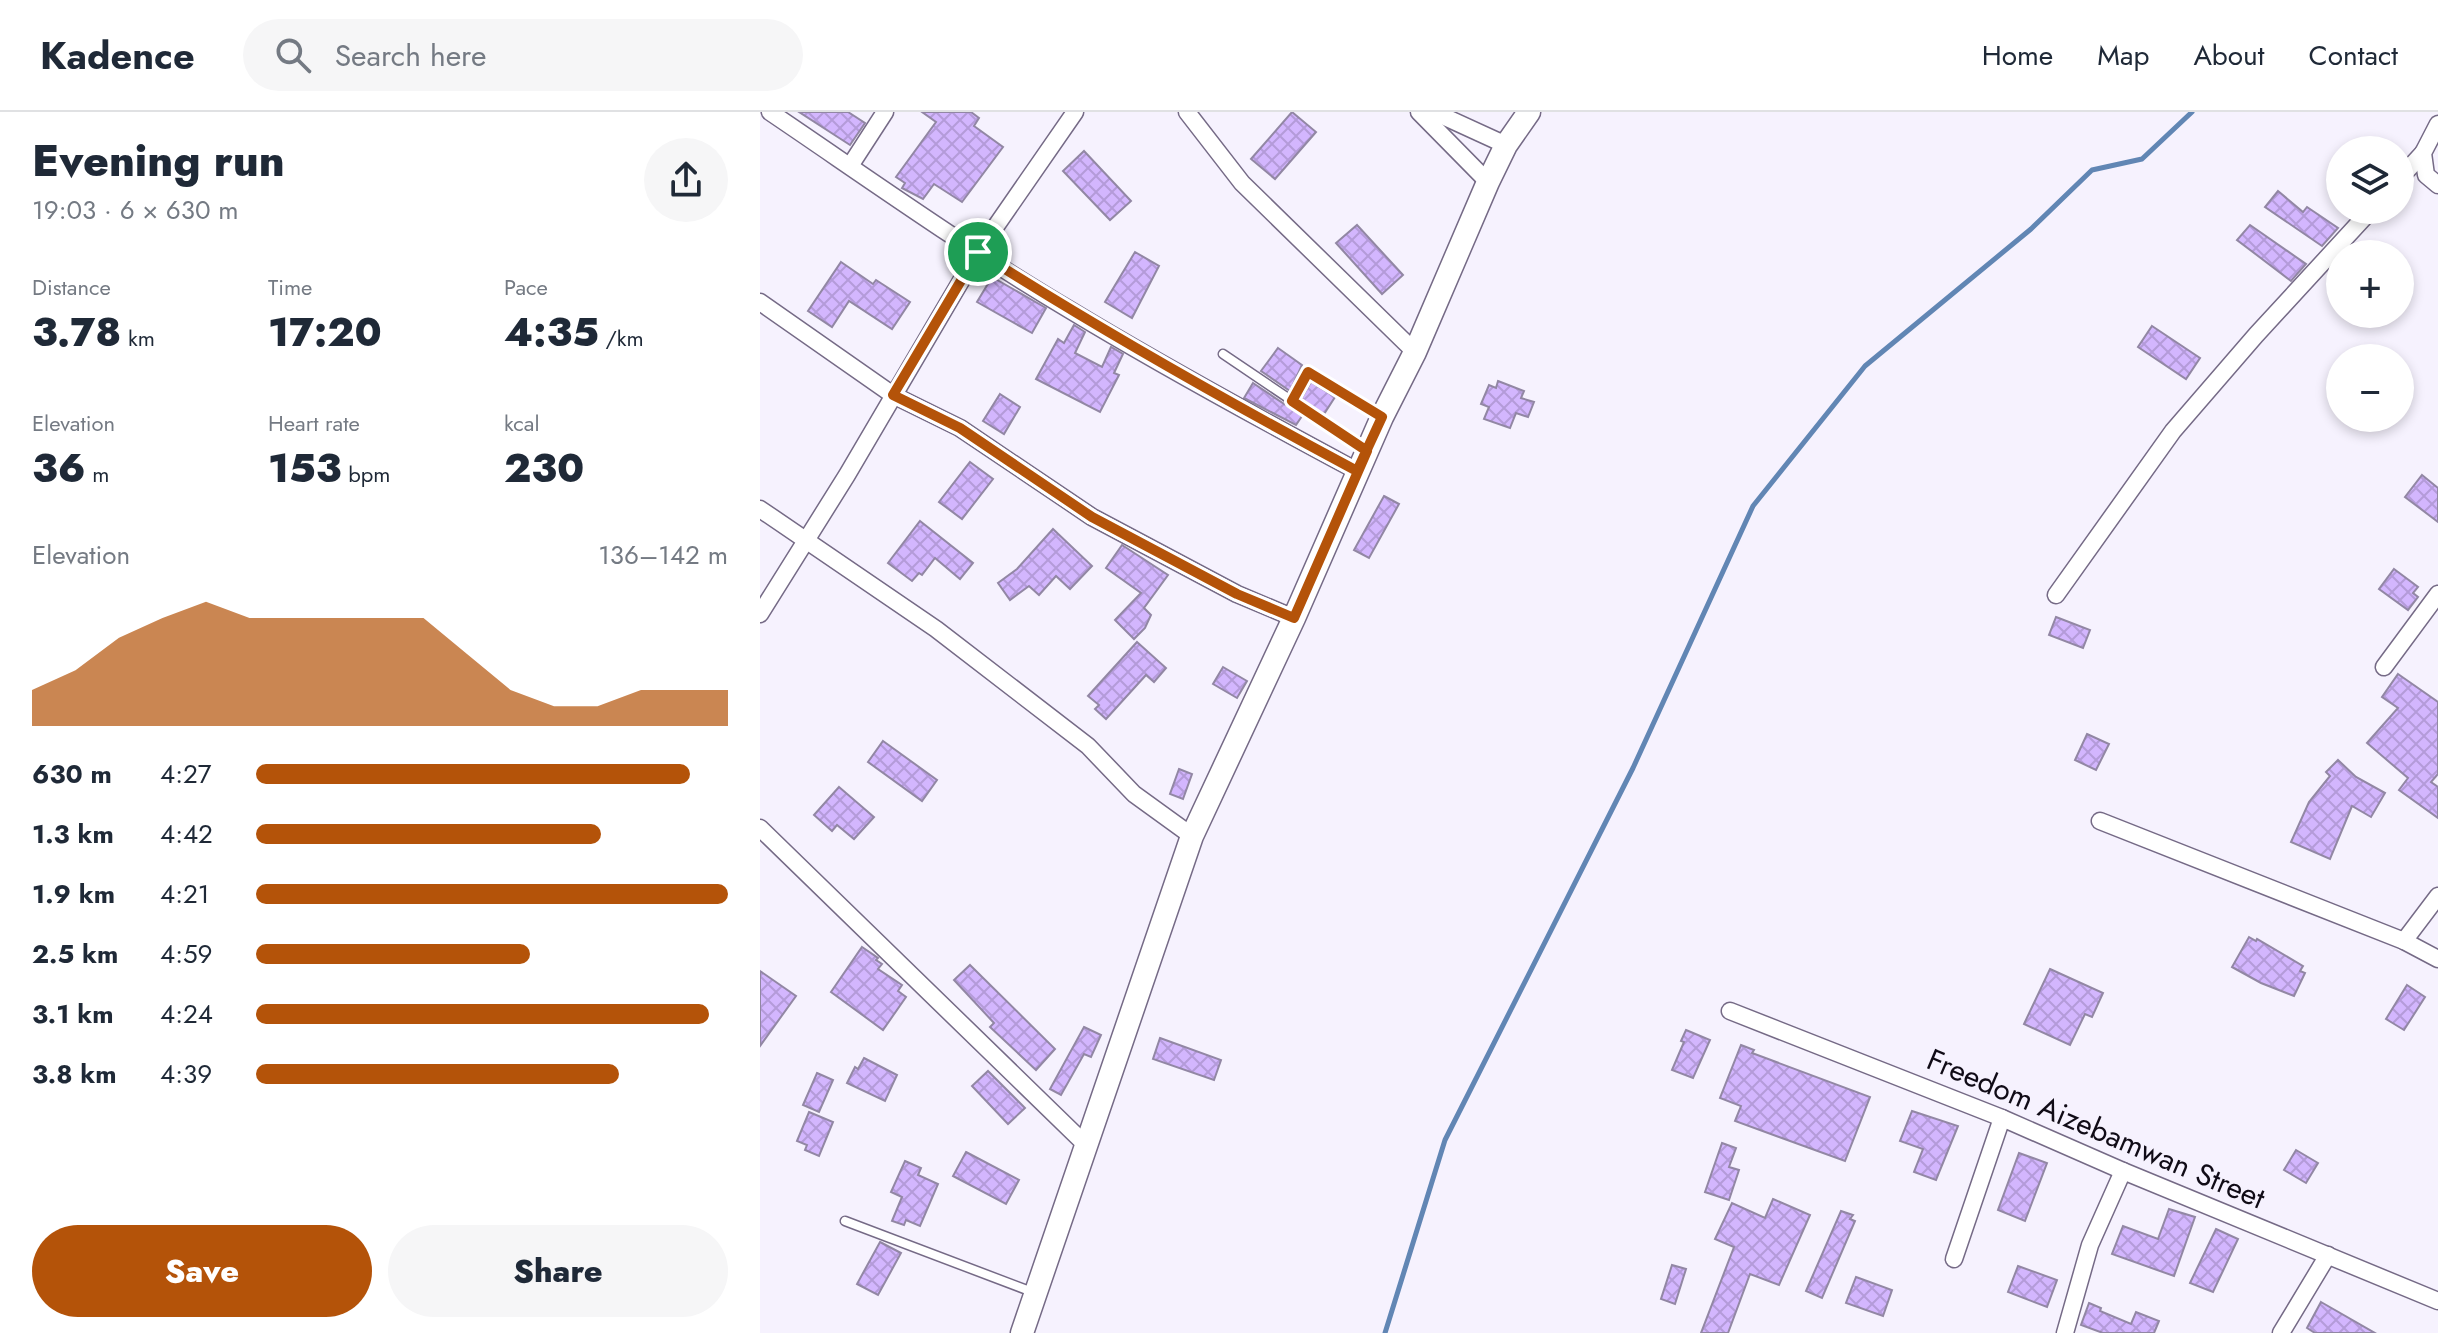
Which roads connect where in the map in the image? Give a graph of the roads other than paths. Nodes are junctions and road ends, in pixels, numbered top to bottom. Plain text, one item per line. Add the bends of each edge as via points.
1 (770, 112) edge
2 (885, 112) edge
3 (1075, 112) edge
4 (1187, 112) edge
5 (1419, 112) edge
6 (1434, 112) edge
7 (1529, 112) edge
8 (2438, 124) edge
9 (1506, 145) junction
10 (2423, 153) junction
11 (2414, 163) edge
12 (850, 166) junction
13 (1488, 182) junction
14 (2438, 185) edge
15 (2358, 224) edge
16 (978, 252) junction
17 (760, 302) edge
18 (1415, 352) junction
19 (1223, 354) dead end
20 (893, 395) junction
21 (1292, 401) junction
22 (1382, 417) junction
23 (1362, 461) junction
24 (760, 509) edge
25 (805, 540) junction
26 (2438, 594) edge
27 (2056, 595) dead end
28 (760, 614) edge
29 (1294, 618) junction
30 (2384, 667) dead end
31 (2100, 821) dead end
32 (760, 828) edge
33 (1192, 836) junction
34 (2438, 896) edge
35 (2404, 941) junction
36 (2438, 959) edge
37 (1730, 1011) dead end
38 (2002, 1118) junction
39 (1085, 1144) junction
40 (2123, 1171) junction
41 (845, 1221) dead end
42 (2328, 1255) junction
43 (1954, 1259) dead end
44 (1035, 1293) junction
45 (2438, 1301) edge
46 (1022, 1333) edge
47 (2065, 1333) edge
48 (2281, 1333) edge

1 - 12 street
2 - 12 street
3 - 16 street
4 - 18 street via 1242,183
5 - 13 street
6 - 9 street
7 - 9 street
8 - 10 street
9 - 13 street
10 - 11 street
10 - 14 street via 2426,175
12 - 16 street
13 - 18 street
15 - 27 street via 2173,431
16 - 20 street
16 - 23 street via 1214,394
17 - 20 street
18 - 22 street
19 - 21 lane
20 - 25 street
20 - 29 street via 960,428 1092,517 1237,594
21 - 22 lane via 1308,372
21 - 23 lane
22 - 23 street
23 - 29 street
24 - 25 street
25 - 28 street
25 - 33 street via 936,629 1088,746 1134,794
26 - 30 street
29 - 33 street
31 - 35 street
32 - 39 street
33 - 39 street
34 - 35 street
35 - 36 street
37 - 38 street, Freedom Aizebamwan Street
38 - 40 street, Freedom Aizebamwan Street
38 - 43 street
39 - 44 street
40 - 42 street, Freedom Aizebamwan Street
40 - 47 street via 2090,1245
41 - 44 lane
42 - 45 street, Freedom Aizebamwan Street
42 - 48 street
44 - 46 street

